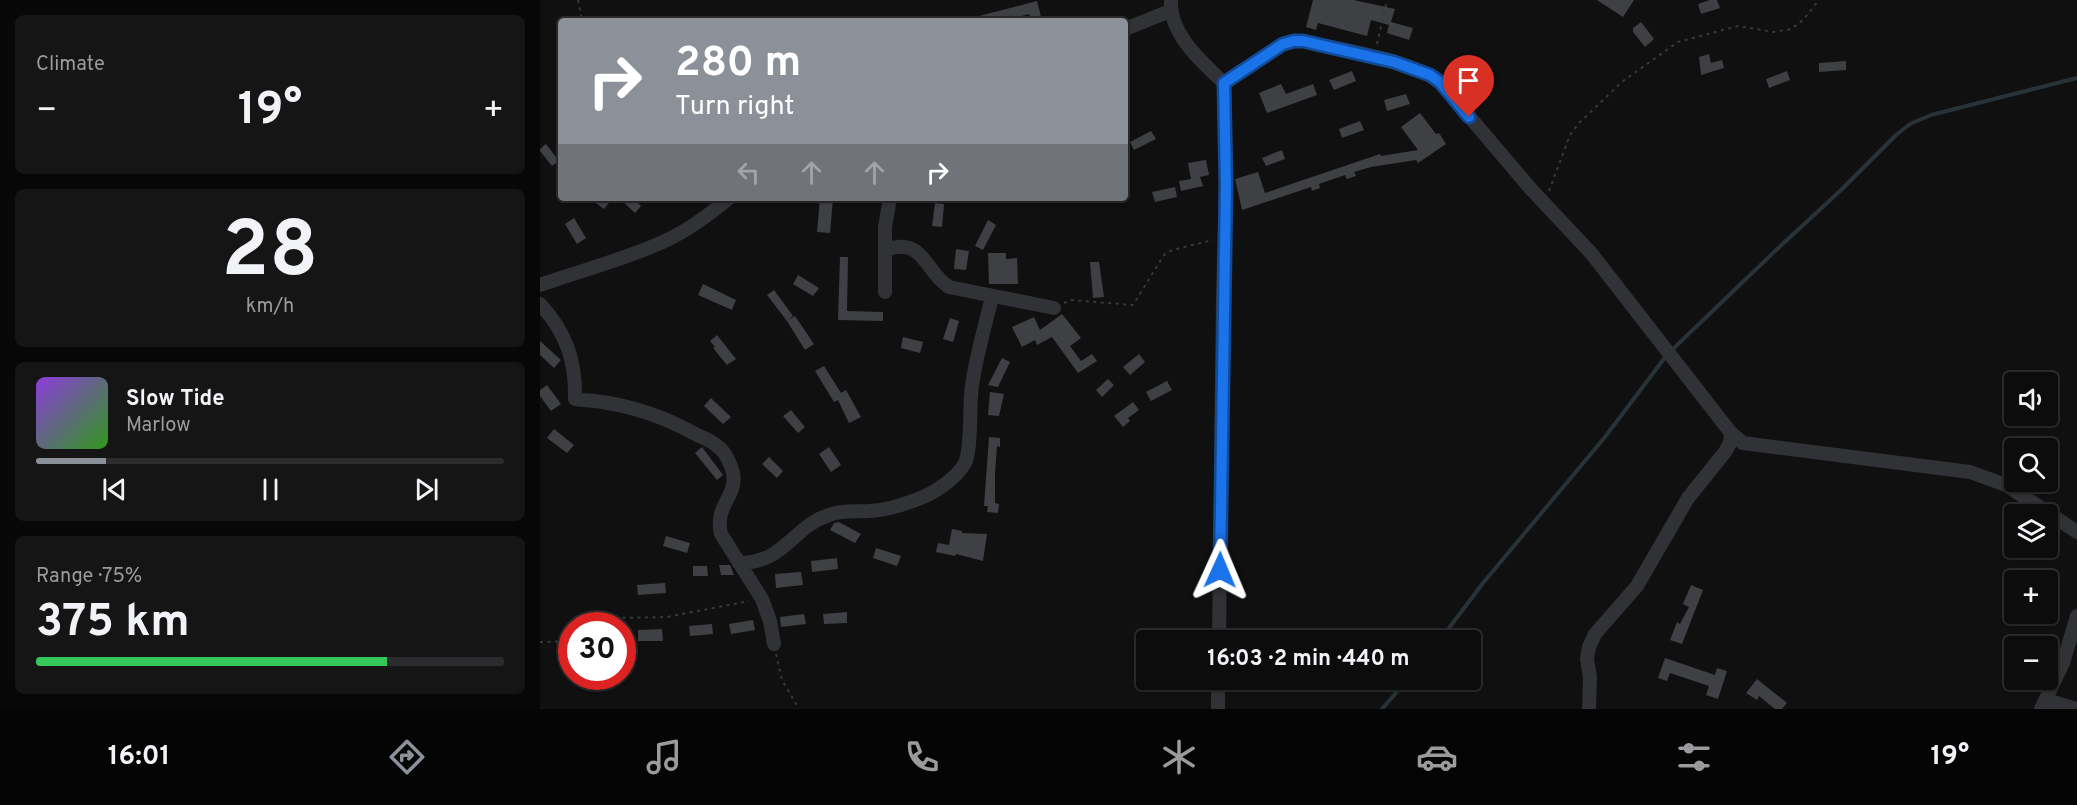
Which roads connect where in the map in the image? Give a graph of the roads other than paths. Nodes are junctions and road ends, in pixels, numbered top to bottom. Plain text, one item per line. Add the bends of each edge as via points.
1 (1171, 6) edge
2 (1128, 28) edge
3 (1224, 83) junction
4 (725, 201) edge
5 (889, 201) edge
6 (885, 250) junction
7 (540, 285) edge
8 (885, 292) dead end
9 (992, 297) junction
10 (540, 304) edge
11 (1053, 308) road end
12 (1731, 433) junction
13 (2077, 532) edge
14 (739, 563) junction
15 (2077, 616) edge
16 (1219, 630) edge
17 (774, 644) road end
18 (1218, 690) edge
19 (2043, 704) edge
20 (1594, 708) edge
21 (1218, 709) edge
22 (2077, 709) edge

1 - 2 street
1 - 3 street via 1176,25 1189,47
3 - 12 street via 1283,44 1294,41 1430,75 1591,253
3 - 16 street
4 - 7 street via 694,225 647,249
5 - 6 street
6 - 8 street
6 - 9 street via 910,248 949,287
9 - 11 street
9 - 14 street via 972,385 965,463 953,476 940,489 897,506 827,515 774,555 753,563
10 - 14 street via 572,356 575,399 652,413 719,447 731,466 734,481 719,514 719,525
12 - 13 street via 1743,443 1757,446 1970,472 2006,485
12 - 20 street via 1725,452 1688,498 1636,586 1595,634 1587,658
14 - 17 street via 762,599
15 - 19 street via 2063,663
18 - 21 street
19 - 22 street

